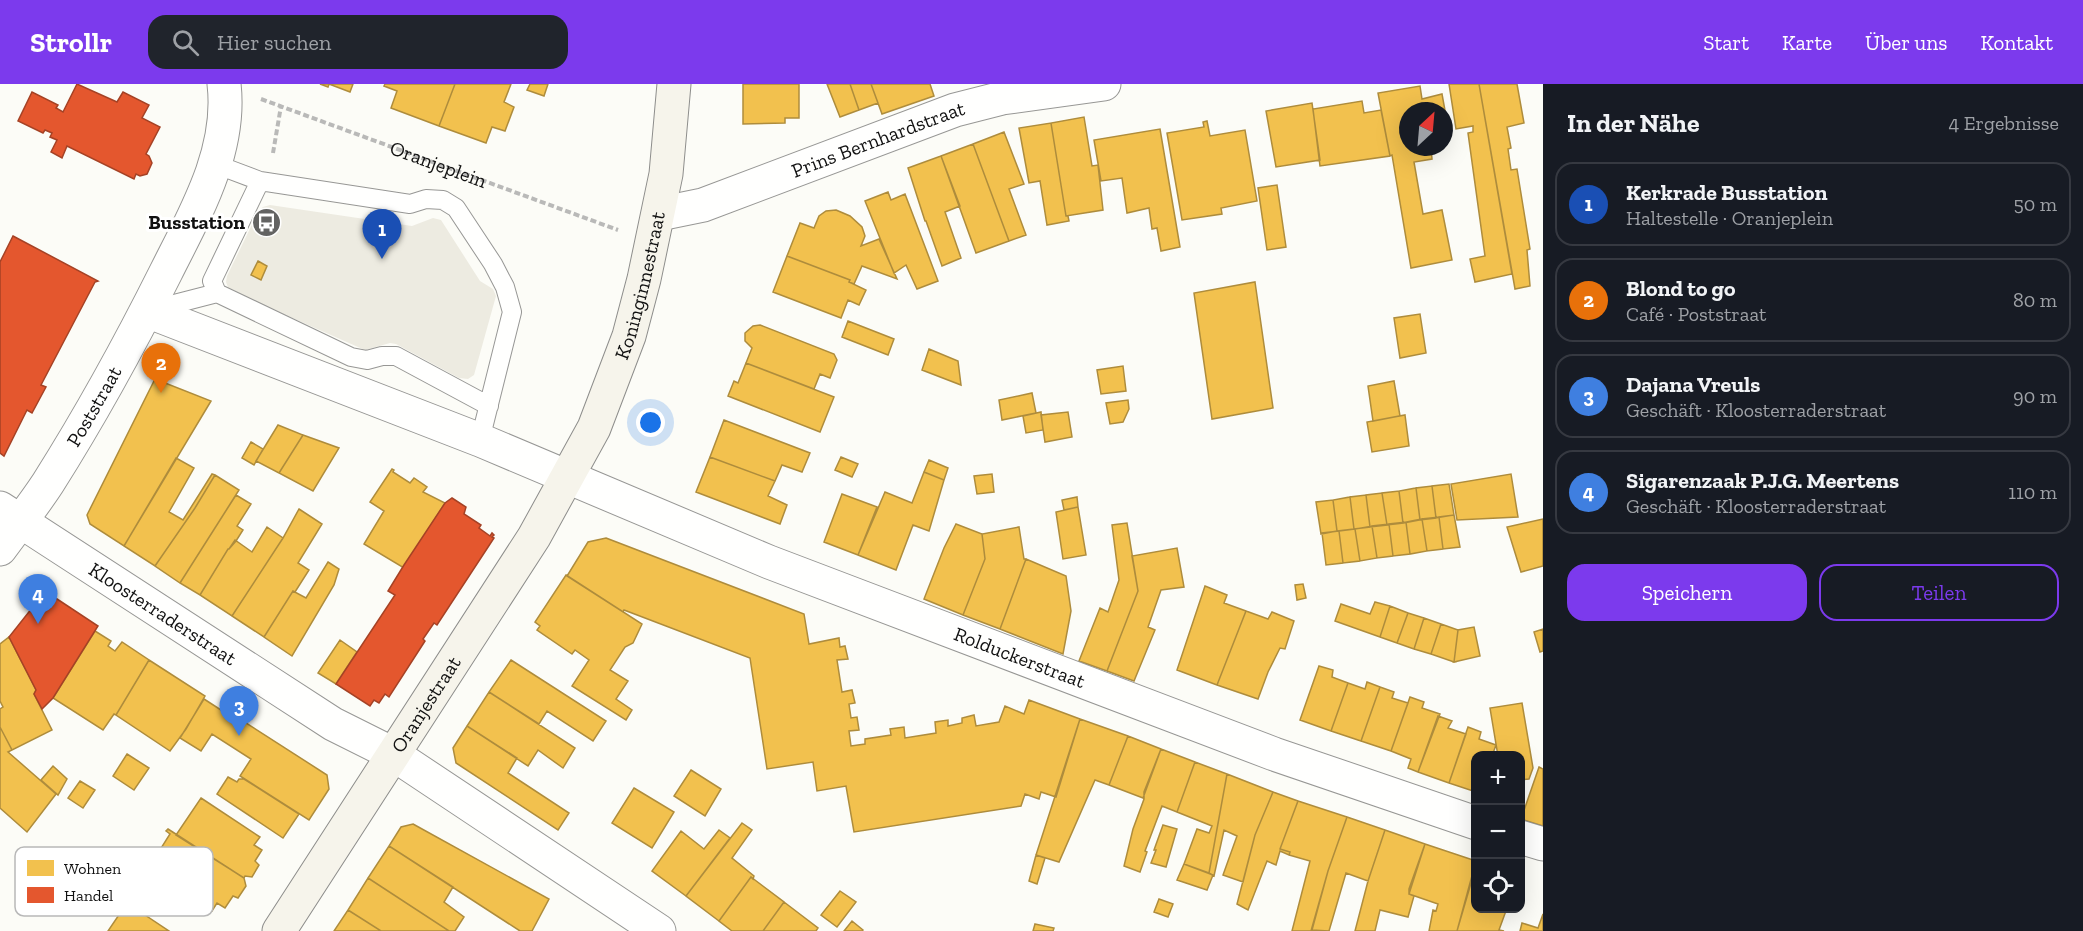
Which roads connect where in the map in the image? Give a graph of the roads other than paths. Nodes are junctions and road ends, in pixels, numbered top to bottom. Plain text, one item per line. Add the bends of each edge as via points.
1 (674, 84) edge
2 (1104, 84) edge
3 (225, 85) edge
4 (215, 164) junction
5 (260, 181) junction
6 (655, 229) junction
7 (217, 293) junction
8 (147, 311) junction
9 (489, 406) junction
10 (480, 440) junction
11 (568, 477) junction
12 (10, 514) edge
13 (0, 549) edge
14 (393, 754) junction
15 (1471, 821) edge
16 (1525, 838) edge
17 (1543, 844) edge
18 (279, 931) edge
19 (659, 931) edge

1 - 6 main road, Koninginnestraat via 667,164
2 - 6 street, Prins Bernhardstraat via 1002,98 955,110 703,205
3 - 4 street, Poststraat via 224,132
4 - 5 lane, Oranjeplein
4 - 8 street, Poststraat
5 - 7 lane via 212,281
5 - 9 lane, Oranjeplein via 410,204 426,199 443,200 456,208 493,264 512,312
6 - 11 main road, Koninginnestraat via 629,336 594,428
7 - 8 lane
7 - 9 lane via 351,357 367,360 396,356
8 - 10 street
8 - 12 street, Poststraat via 85,424 46,485
9 - 10 lane, Oranjeplein
10 - 11 street
11 - 14 main road, Oranjestraat via 534,537
11 - 15 street, Rolduckerstraat via 769,562 1274,754
12 - 13 street, Poststraat
12 - 14 street, Kloosterraderstraat via 333,724
14 - 18 main road, Oranjestraat
14 - 19 street, Kloosterraderstraat
16 - 17 street

